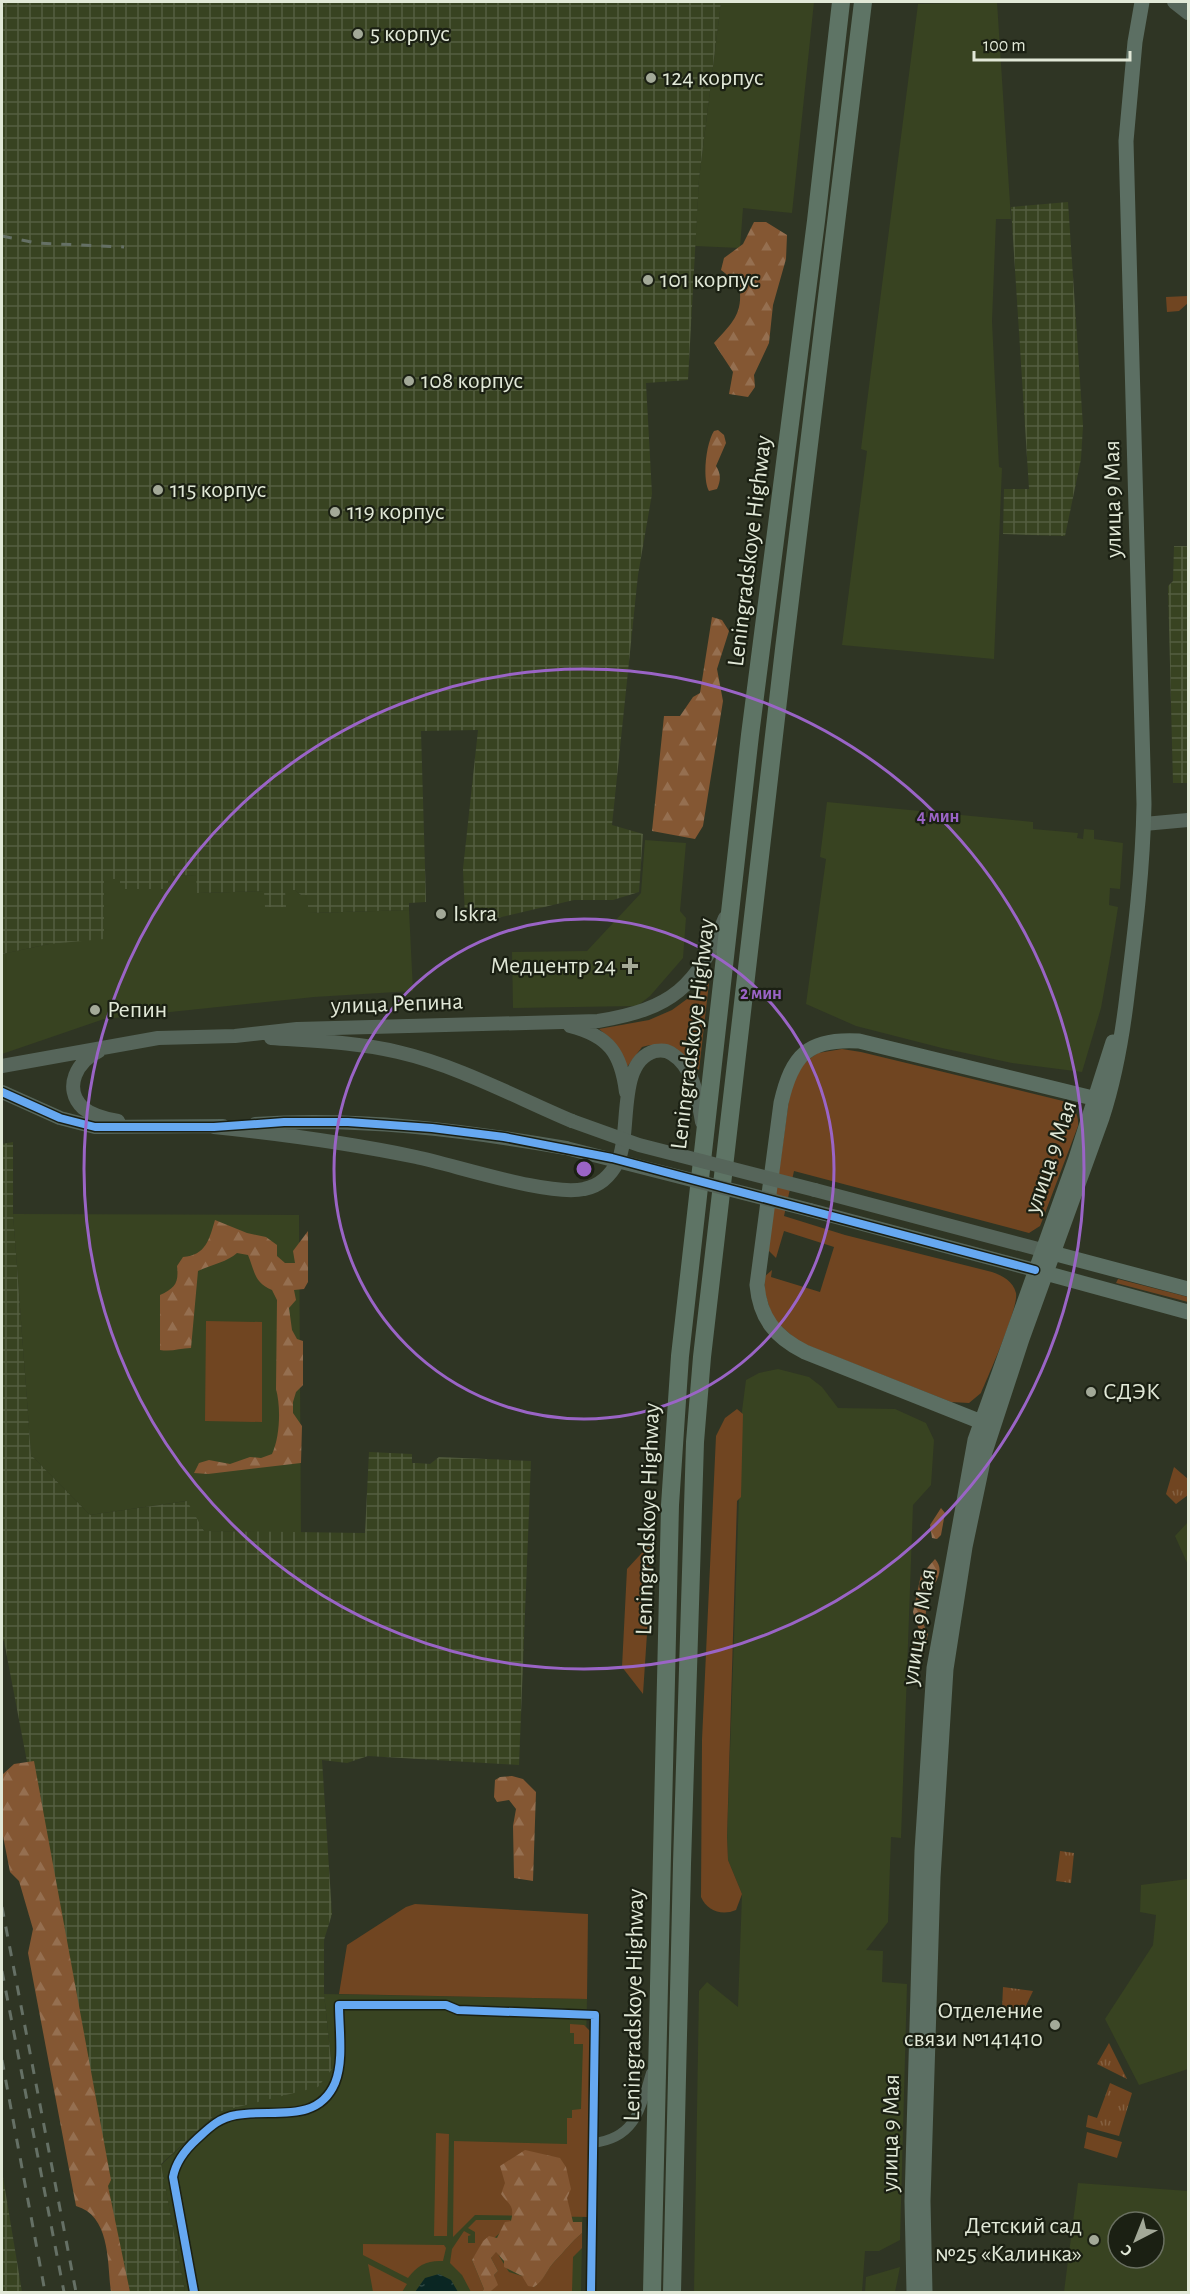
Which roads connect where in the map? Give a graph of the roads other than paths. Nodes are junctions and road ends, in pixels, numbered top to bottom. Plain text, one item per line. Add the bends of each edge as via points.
1 (842, 2) edge
2 (862, 2) edge
3 (1142, 2) edge
4 (1174, 2) edge
5 (1188, 13) edge
6 (1188, 820) edge
7 (1144, 824) junction
8 (733, 896) junction
9 (554, 1022) junction
10 (236, 1035) junction
11 (115, 1044) junction
12 (2, 1066) edge
13 (2, 1092) edge
14 (627, 1097) junction
15 (1102, 1100) junction
16 (214, 1127) junction
17 (155, 1128) junction
18 (705, 1140) junction
19 (1048, 1252) junction
20 (1040, 1272) junction
21 (1188, 1289) edge
22 (1188, 1312) edge
23 (987, 1425) junction
24 (657, 2056) junction
25 (593, 2143) junction
26 (194, 2292) edge
27 (591, 2292) edge
28 (652, 2292) edge
29 (672, 2292) edge
30 (914, 2292) edge
31 (926, 2292) edge

1 - 8 highway, Leningradskoye Highway
2 - 29 highway, Leningradskoye Highway via 700,1379 682,1852
3 - 7 main road, улица 9 Мая via 1133,52 1126,141
4 - 5 street
6 - 7 street
7 - 15 main road, улица 9 Мая via 1122,1039
8 - 9 street, улица Репина via 702,965 670,999 636,1015
8 - 18 highway, Leningradskoye Highway
9 - 10 street, улица Репина via 297,1029
9 - 14 street via 593,1033 610,1046 621,1065
10 - 11 street, улица Репина
10 - 19 street, bridge via 364,1045 401,1052 639,1145
11 - 12 street, улица Репина
11 - 17 street via 80,1063 74,1083 78,1101 83,1108 104,1118
13 - 17 street via 76,1123
14 - 16 street via 624,1143 616,1164 595,1186 568,1191 416,1157 294,1135
14 - 18 street via 634,1072 644,1056 667,1050 690,1077
15 - 19 main road, улица 9 Мая
15 - 23 main road via 859,1041 838,1040 806,1050 787,1078 757,1285 764,1316 781,1338 805,1352
16 - 17 street
16 - 20 street, bridge via 348,1122 432,1128 566,1148
18 - 24 highway, Leningradskoye Highway via 680,1356 670,1505
19 - 20 main road, улица 9 Мая
19 - 21 main road
20 - 22 main road
20 - 23 main road, улица 9 Мая
23 - 30 main road, улица 9 Мая via 970,1463 934,1668 928,1731 913,2157
23 - 31 main road, улица 9 Мая via 946,1669 940,1742 923,2201
24 - 25 street via 631,2126 615,2139
24 - 28 highway, Leningradskoye Highway
25 - 26 street via 595,2015 458,2010 446,2005 339,2005 337,2075 321,2103 304,2113 236,2115 215,2122 175,2168 173,2189
25 - 27 street

